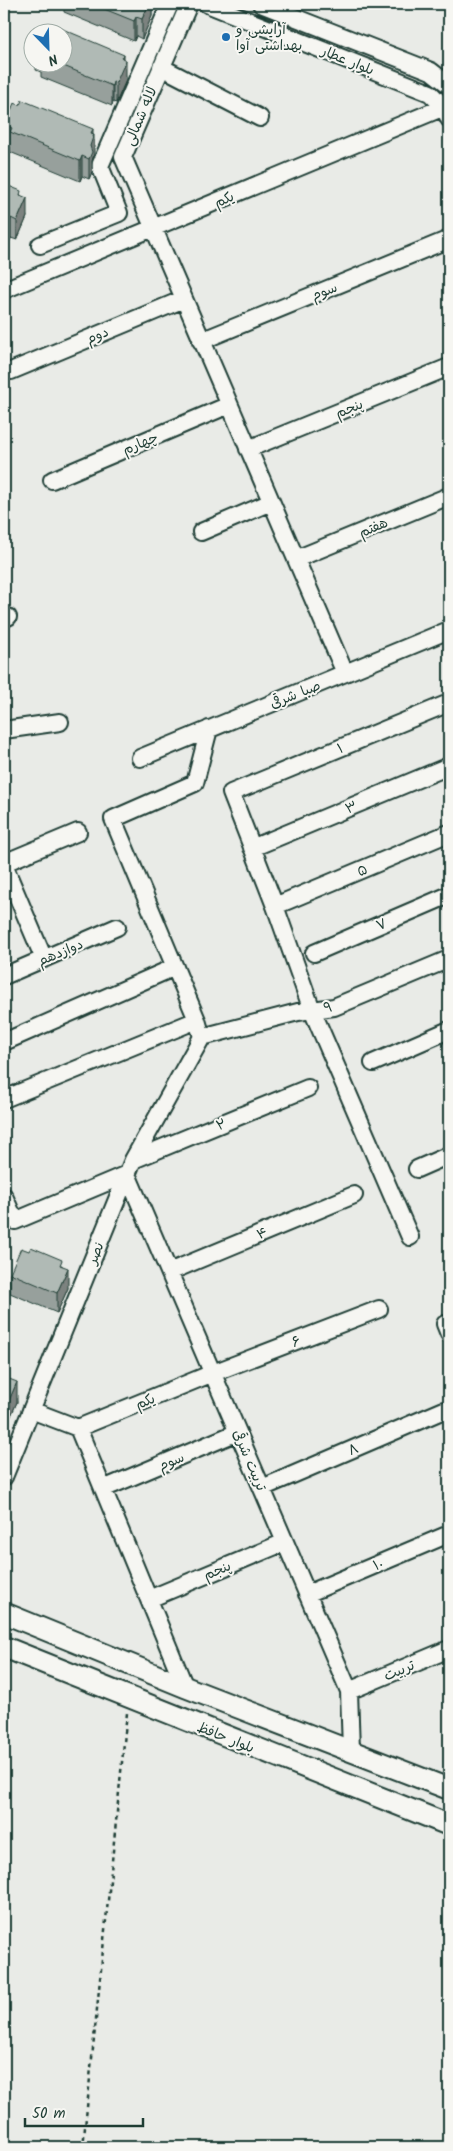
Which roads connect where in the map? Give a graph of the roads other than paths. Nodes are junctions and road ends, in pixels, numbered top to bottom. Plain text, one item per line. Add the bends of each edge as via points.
1 (170, 4) edge
2 (189, 4) edge
3 (207, 4) edge
4 (261, 4) edge
5 (161, 67) junction
6 (449, 85) edge
7 (447, 113) edge
8 (260, 118) dead end
9 (153, 229) junction
10 (447, 240) dead end
11 (40, 244) dead end
12 (4, 290) edge
13 (184, 299) junction
14 (201, 341) junction
15 (449, 367) edge
16 (11, 371) dead end
17 (229, 405) junction
18 (248, 450) junction
19 (52, 480) dead end
20 (449, 496) edge
21 (271, 502) junction
22 (201, 532) dead end
23 (296, 559) junction
24 (449, 630) edge
25 (345, 673) junction
26 (449, 703) edge
27 (60, 722) dead end
28 (209, 729) junction
29 (4, 730) edge
30 (140, 758) dead end
31 (449, 766) edge
32 (78, 832) dead end
33 (449, 833) edge
34 (252, 848) junction
35 (4, 864) edge
36 (449, 895) edge
37 (275, 906) junction
38 (117, 927) dead end
39 (314, 953) dead end
40 (44, 959) junction
41 (449, 959) edge
42 (175, 967) junction
43 (4, 976) edge
44 (312, 1010) junction
45 (197, 1020) junction
46 (449, 1030) edge
47 (202, 1038) junction
48 (4, 1042) edge
49 (373, 1063) dead end
50 (308, 1088) dead end
51 (4, 1099) edge
52 (449, 1155) edge
53 (130, 1167) junction
54 (417, 1169) dead end
55 (354, 1195) dead end
56 (4, 1196) edge
57 (410, 1238) dead end
58 (169, 1272) junction
59 (379, 1309) dead end
60 (212, 1373) junction
61 (31, 1410) junction
62 (444, 1410) dead end
63 (78, 1428) junction
64 (238, 1432) junction
65 (8, 1455) edge
66 (4, 1477) edge
67 (262, 1488) junction
68 (103, 1489) junction
69 (449, 1534) edge
70 (285, 1542) junction
71 (307, 1594) junction
72 (149, 1599) junction
73 (4, 1613) edge
74 (4, 1647) edge
75 (449, 1649) edge
76 (185, 1687) junction
77 (349, 1691) junction
78 (351, 1750) junction
79 (449, 1789) edge
80 (449, 1825) edge

1 - 11 street via 100,166 119,213
2 - 5 street, لاله شمالی
3 - 7 street, بلوار عطار via 430,93
4 - 6 street, بلوار عطار via 431,71
5 - 8 street
5 - 9 street, لاله شمالی via 123,157
7 - 9 street, یکم
9 - 12 street, یکم
9 - 13 street, لاله شمالی
10 - 14 street, سوم
13 - 14 street, لاله شمالی
13 - 16 street, دوم
14 - 17 street, لاله شمالی
15 - 18 street, پنجم
17 - 18 street, لاله شمالی
17 - 19 street, چهارم
18 - 21 street, لاله شمالی
20 - 23 street, هفتم
21 - 22 street
21 - 23 street, لاله شمالی
23 - 25 street, لاله شمالی
24 - 25 street, صبا شرقی
25 - 28 street, صبا شرقی
26 - 34 street, ۱ via 231,793
27 - 29 street
28 - 30 street, صبا شرقی
28 - 42 street via 195,783 113,819
31 - 34 street, ۳
32 - 35 street
33 - 37 street, ۵
34 - 37 street
35 - 40 street
36 - 39 street, ۷
37 - 44 street
38 - 40 street, دوازدهم
40 - 43 street, دوازدهم
41 - 44 street, ۹ via 334,1007
42 - 45 street
42 - 48 street
44 - 47 street, ۹
44 - 57 street
45 - 47 street
45 - 51 street
46 - 49 street
47 - 53 street, نصر
50 - 53 street, ۲
52 - 54 street
53 - 56 street, ۲ via 15,1222
53 - 58 street, تربیت شرقی
53 - 61 street, نصر
55 - 58 street, ۴
58 - 60 street, تربیت شرقی
59 - 60 street, ۶
60 - 63 street, یکم
60 - 64 street, تربیت شرقی
61 - 63 street
61 - 65 street, نصر
62 - 67 street, ۸
63 - 68 street
64 - 67 street, تربیت شرقی
64 - 68 street, سوم
65 - 66 street, نصر
67 - 70 street, تربیت شرقی
68 - 72 street
69 - 71 street, ۱۰
70 - 71 street, تربیت شرقی
70 - 72 street, پنجم
71 - 77 street, تربیت شرقی
72 - 76 street
73 - 76 main road
74 - 80 main road, بلوار حافظ
75 - 77 street, تربیت
76 - 78 main road
77 - 78 street, تربیت شرقی
78 - 79 main road

